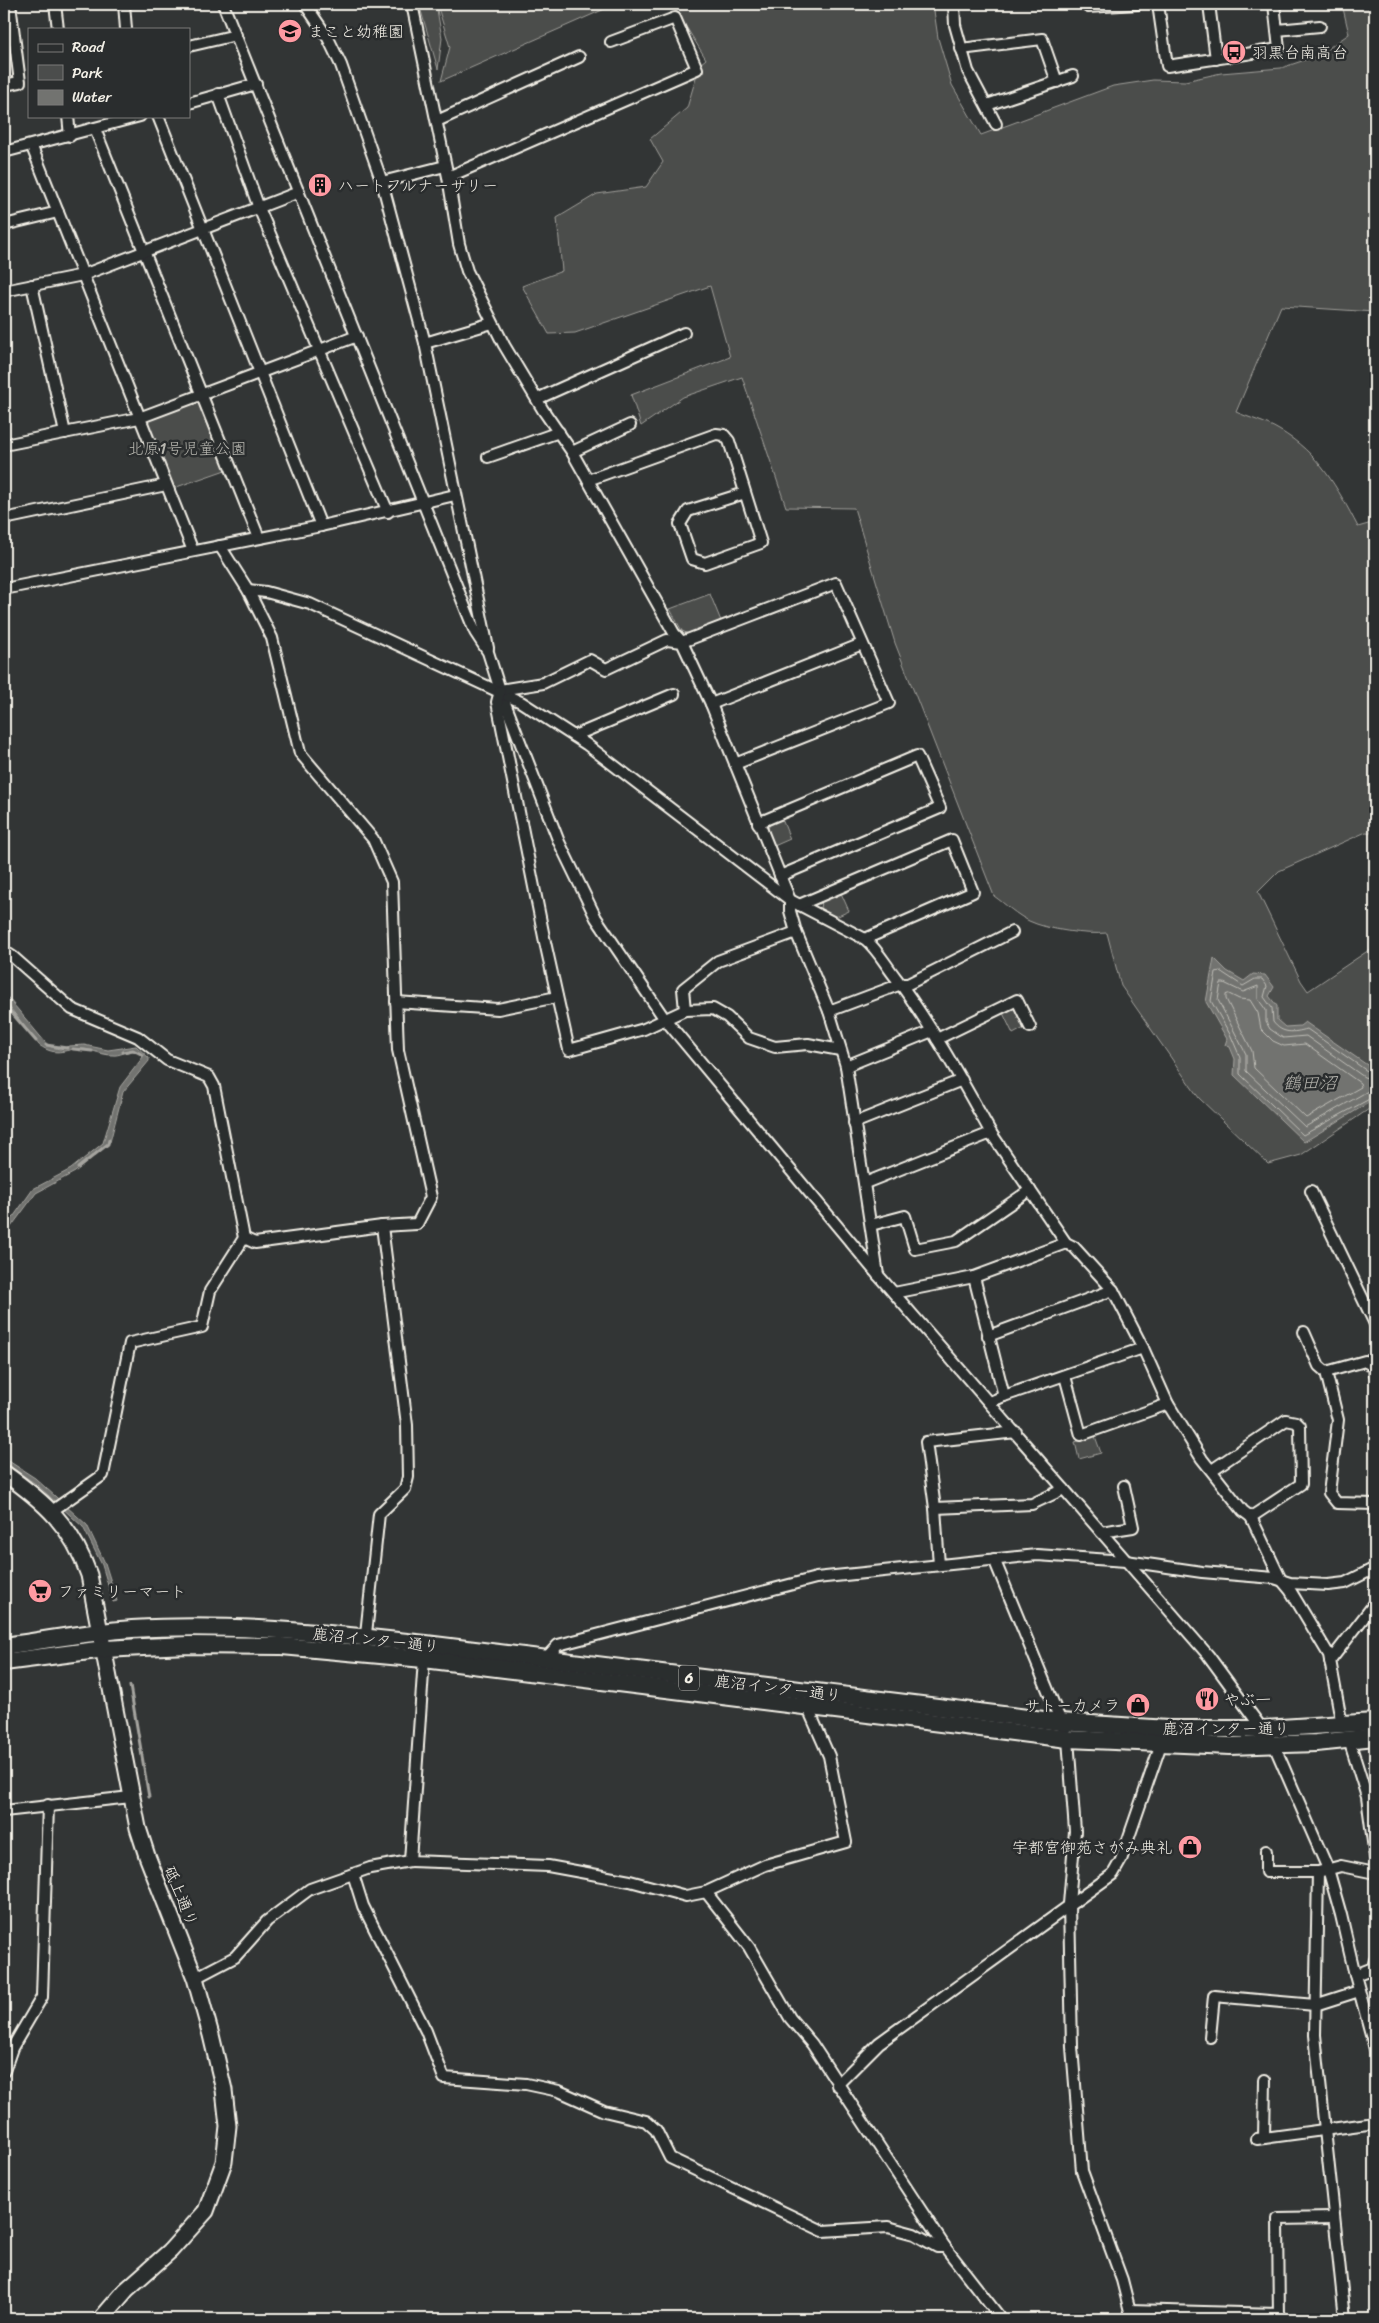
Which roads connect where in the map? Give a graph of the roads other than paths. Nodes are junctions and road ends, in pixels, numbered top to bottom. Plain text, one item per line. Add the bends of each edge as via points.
1 (10, 4) edge
2 (56, 4) edge
3 (124, 4) edge
4 (223, 4) edge
5 (305, 4) edge
6 (412, 4) edge
7 (954, 4) edge
8 (1084, 4) edge
9 (1137, 4) edge
10 (1158, 4) edge
11 (1209, 4) edge
12 (1274, 4) edge
13 (1320, 26) dead end
14 (9, 28) edge
15 (58, 28) edge
16 (126, 28) edge
17 (1277, 30) junction
18 (236, 35) junction
19 (612, 42) dead end
20 (190, 46) edge
21 (961, 49) junction
22 (579, 57) dead end
23 (1216, 59) junction
24 (1074, 76) dead end
25 (1057, 82) junction
26 (256, 84) junction
27 (4, 85) edge
28 (218, 94) junction
29 (190, 102) edge
30 (987, 105) junction
31 (68, 118) edge
32 (132, 118) edge
33 (159, 118) edge
34 (436, 121) junction
35 (996, 124) dead end
36 (95, 129) junction
37 (70, 136) junction
38 (32, 146) junction
39 (4, 152) edge
40 (446, 171) junction
41 (382, 182) junction
42 (299, 192) junction
43 (259, 208) junction
44 (58, 212) junction
45 (4, 225) edge
46 (204, 230) junction
47 (144, 252) junction
48 (83, 275) junction
49 (32, 285) junction
50 (4, 291) edge
51 (492, 323) junction
52 (684, 333) dead end
53 (357, 336) junction
54 (425, 343) junction
55 (319, 350) junction
56 (261, 372) junction
57 (202, 396) junction
58 (537, 399) junction
59 (139, 418) junction
60 (630, 426) dead end
61 (559, 432) junction
62 (65, 433) junction
63 (4, 445) edge
64 (572, 452) junction
65 (488, 457) dead end
66 (588, 480) junction
67 (166, 484) junction
68 (745, 493) junction
69 (455, 495) junction
70 (424, 504) junction
71 (388, 512) junction
72 (4, 519) edge
73 (321, 526) junction
74 (259, 538) junction
75 (220, 546) junction
76 (193, 551) junction
77 (4, 589) edge
78 (248, 590) junction
79 (682, 642) junction
80 (862, 644) junction
81 (488, 652) junction
82 (500, 690) junction
83 (674, 694) dead end
84 (711, 704) junction
85 (574, 736) junction
86 (735, 764) junction
87 (758, 823) junction
88 (780, 876) junction
89 (795, 902) junction
90 (796, 932) junction
91 (1012, 932) dead end
92 (865, 939) junction
93 (4, 951) edge
94 (901, 984) junction
95 (557, 997) junction
96 (396, 1002) junction
97 (685, 1010) junction
98 (829, 1010) junction
99 (664, 1018) junction
100 (1030, 1026) dead end
101 (935, 1035) junction
102 (840, 1050) junction
103 (846, 1066) junction
104 (962, 1080) junction
105 (854, 1123) junction
106 (991, 1132) junction
107 (865, 1183) junction
108 (1030, 1190) junction
109 (1311, 1191) dead end
110 (871, 1225) junction
111 (382, 1226) junction
112 (244, 1238) junction
113 (1066, 1242) junction
114 (878, 1275) junction
115 (974, 1277) junction
116 (1113, 1290) junction
117 (894, 1293) junction
118 (1375, 1324) edge
119 (1304, 1332) dead end
120 (988, 1336) junction
121 (1142, 1348) junction
122 (1326, 1372) junction
123 (1375, 1374) edge
124 (1065, 1376) junction
125 (1004, 1396) junction
126 (990, 1402) junction
127 (1168, 1404) junction
128 (1016, 1432) junction
129 (1212, 1470) junction
130 (4, 1473) edge
131 (1124, 1486) dead end
132 (1064, 1489) junction
133 (1375, 1504) edge
134 (935, 1508) junction
135 (52, 1511) junction
136 (1251, 1517) junction
137 (1101, 1532) junction
138 (994, 1559) junction
139 (1126, 1561) junction
140 (939, 1565) junction
141 (1375, 1568) edge
142 (1282, 1580) junction
143 (1375, 1603) edge
144 (102, 1632) junction
145 (365, 1645) junction
146 (4, 1646) edge
147 (105, 1649) junction
148 (424, 1659) junction
149 (1330, 1661) junction
150 (4, 1662) edge
151 (542, 1667) junction
152 (805, 1699) junction
153 (1060, 1722) junction
154 (1375, 1722) edge
155 (1263, 1729) junction
156 (1345, 1733) junction
157 (1375, 1737) edge
158 (1068, 1739) junction
159 (1161, 1744) junction
160 (1274, 1745) junction
161 (130, 1797) junction
162 (48, 1805) junction
163 (4, 1811) edge
164 (1266, 1851) dead end
165 (1375, 1857) edge
166 (410, 1861) junction
167 (1323, 1870) junction
168 (1375, 1873) edge
169 (353, 1874) junction
170 (706, 1892) junction
171 (1069, 1904) junction
172 (1375, 1960) edge
173 (1355, 1975) junction
174 (195, 1978) junction
175 (1359, 1991) junction
176 (1315, 2005) junction
177 (1210, 2037) dead end
178 (1375, 2049) edge
179 (4, 2071) edge
180 (1265, 2080) dead end
181 (837, 2085) junction
182 (1375, 2123) edge
183 (1324, 2129) junction
184 (1333, 2218) junction
185 (945, 2246) junction
186 (1131, 2315) edge
187 (1222, 2316) edge
188 (1279, 2316) edge
189 (101, 2319) edge
190 (998, 2319) edge
191 (1345, 2319) edge

1 - 14 street
2 - 15 street
3 - 16 street
4 - 18 street
5 - 41 street via 328,38 341,65
6 - 34 street
7 - 21 street
8 - 9 street via 1088,7
10 - 23 street via 1167,66
11 - 23 street
12 - 17 street
13 - 17 street
14 - 27 street via 20,82
17 - 23 street via 1279,49
18 - 20 street
18 - 26 street
19 - 40 street via 675,18 697,69
21 - 25 street via 1042,39
21 - 30 street via 968,71
22 - 34 street
24 - 25 street
25 - 30 street
26 - 28 street
26 - 42 street
28 - 29 street
28 - 43 street
30 - 35 street
31 - 37 street
32 - 36 street
33 - 46 street
34 - 40 street
36 - 37 street
36 - 47 street
37 - 38 street
38 - 39 street
38 - 44 street
40 - 41 street
40 - 51 street via 459,244 467,270
41 - 54 street
42 - 43 street
42 - 53 street
43 - 46 street
43 - 55 street
44 - 45 street
44 - 48 street
46 - 47 street
46 - 56 street
47 - 48 street
47 - 57 street
48 - 49 street
48 - 59 street
49 - 50 street
49 - 62 street
51 - 54 street
51 - 58 street
52 - 58 street
53 - 55 street
53 - 70 street
54 - 69 street
55 - 56 street
55 - 71 street
56 - 57 street
56 - 73 street
57 - 59 street
57 - 74 street
58 - 61 street
59 - 62 street
59 - 67 street
60 - 64 street
61 - 64 street
61 - 65 street
62 - 63 street
64 - 66 street
66 - 68 street via 716,434 729,441
66 - 79 street
67 - 72 street
67 - 76 street
68 - 68 street via 761,543 705,563 692,559 680,524 683,517 688,511
69 - 70 street
69 - 81 street via 486,630
70 - 71 street
70 - 81 street via 475,632
71 - 73 street
73 - 74 street
74 - 75 street
75 - 76 street
75 - 78 street
76 - 77 street
78 - 82 street via 310,604
78 - 96 street via 272,638 300,752 373,840 392,882
79 - 80 street via 836,583
79 - 82 street via 667,640 606,669 590,660 543,683
79 - 84 street
80 - 84 street
80 - 86 street via 888,703
81 - 82 street
82 - 85 street
82 - 95 street via 497,702
82 - 99 street via 559,842 596,918
83 - 85 street
84 - 86 street
85 - 89 street
86 - 87 street
87 - 88 street
87 - 88 street via 917,756 940,808
88 - 89 street
89 - 90 street via 790,911
89 - 92 street
89 - 92 street via 952,840 973,892
90 - 97 street via 718,961 683,989
90 - 98 street
91 - 94 street via 908,984
92 - 94 street
93 - 112 street via 72,1010 138,1036 167,1060 209,1077 214,1086
94 - 98 street
94 - 101 street
95 - 96 street via 498,1009
95 - 99 street via 569,1050 644,1029
96 - 111 street via 398,1050 431,1197 417,1224
97 - 99 street
97 - 102 street via 713,1009 727,1016 749,1038 775,1047 808,1044
98 - 102 street
99 - 114 street
100 - 101 street via 1017,1000
101 - 103 street
101 - 104 street
102 - 103 street
103 - 105 street
104 - 105 street
104 - 106 street
105 - 107 street
106 - 107 street
106 - 108 street
107 - 110 street
108 - 110 street via 956,1241 915,1248 905,1216
108 - 113 street
109 - 118 street
110 - 114 street
111 - 112 street via 255,1242
111 - 145 street via 407,1425 408,1476 406,1489 379,1514
112 - 135 street via 210,1291 202,1327 130,1342 103,1475
113 - 115 street
113 - 116 street
114 - 117 street
115 - 117 street
115 - 120 street
116 - 120 street
116 - 121 street
117 - 126 street
119 - 122 street via 1319,1366
120 - 125 street
121 - 124 street
121 - 127 street
122 - 123 street via 1365,1361 1374,1367
122 - 133 street via 1338,1420 1329,1493 1337,1503
124 - 125 street
124 - 127 street via 1081,1435
125 - 126 street
126 - 128 street
127 - 129 street via 1202,1460
128 - 132 street
128 - 134 street via 926,1442
129 - 136 street
129 - 136 street via 1286,1420 1300,1426 1300,1484
130 - 135 street, 砥上通り
131 - 137 street via 1133,1527
132 - 134 street via 1032,1504
132 - 137 street
134 - 140 street
135 - 144 street, 砥上通り via 82,1556
136 - 142 street
137 - 139 street
138 - 139 street via 1037,1554
138 - 140 street
138 - 153 street
139 - 142 street
139 - 155 street via 1208,1655
140 - 151 street via 816,1578 558,1645
141 - 142 street via 1345,1583 1328,1585
142 - 149 street
143 - 149 street
144 - 145 main road, 鹿沼インター通り / 6 via 226,1628
144 - 146 main road, 鹿沼インター通り / 6
144 - 147 street, 砥上通り
145 - 147 main road, 鹿沼インター通り / 6 via 226,1644
145 - 148 main road, 鹿沼インター通り / 6
145 - 151 main road, 鹿沼インター通り / 6
147 - 150 main road, 鹿沼インター通り / 6
147 - 161 street, 砥上通り
148 - 151 main road, 鹿沼インター通り / 6
148 - 166 street
149 - 156 street
151 - 152 main road, 鹿沼インター通り / 6
152 - 153 main road, 鹿沼インター通り / 6
152 - 158 main road, 鹿沼インター通り / 6
152 - 170 street via 829,1756 846,1842 765,1865
153 - 155 main road, 鹿沼インター通り / 6 via 1168,1729
153 - 158 street
154 - 156 main road, 鹿沼インター通り / 6
155 - 156 main road, 鹿沼インター通り / 6
155 - 160 street
156 - 157 main road, 鹿沼インター通り / 6
156 - 160 main road, 鹿沼インター通り / 6
156 - 165 street via 1366,1797
158 - 159 main road, 鹿沼インター通り / 6
158 - 171 street via 1075,1831
159 - 160 main road, 鹿沼インター通り / 6
159 - 171 street via 1121,1860 1113,1874
160 - 167 street
161 - 162 street
161 - 174 street, 砥上通り via 147,1856
162 - 163 street
162 - 179 street via 42,1997 12,2048
164 - 167 street via 1266,1872
166 - 169 street
166 - 170 street via 548,1866 686,1896
167 - 168 street via 1341,1866
167 - 173 street via 1341,1915
167 - 176 street
169 - 174 street via 310,1889 267,1921 234,1957
169 - 185 street via 363,1906 426,2031 444,2078 526,2084 560,2092 604,2111 646,2121 656,2130 670,2158 823,2231 888,2227 914,2234 937,2247
170 - 181 street via 749,1947 790,2018 812,2044
171 - 181 street via 879,2043
171 - 186 street via 1072,2047 1082,2171 1122,2280
172 - 173 street via 1373,1968
173 - 175 street
174 - 189 street, 砥上通り via 224,2090 228,2126 224,2162 206,2211
175 - 176 street
175 - 178 street
176 - 177 street via 1214,1996
176 - 183 street
180 - 183 street via 1260,2138
181 - 185 street
182 - 183 street
183 - 184 street
184 - 188 street via 1278,2219
184 - 191 street
185 - 190 street
186 - 187 street
187 - 188 street

